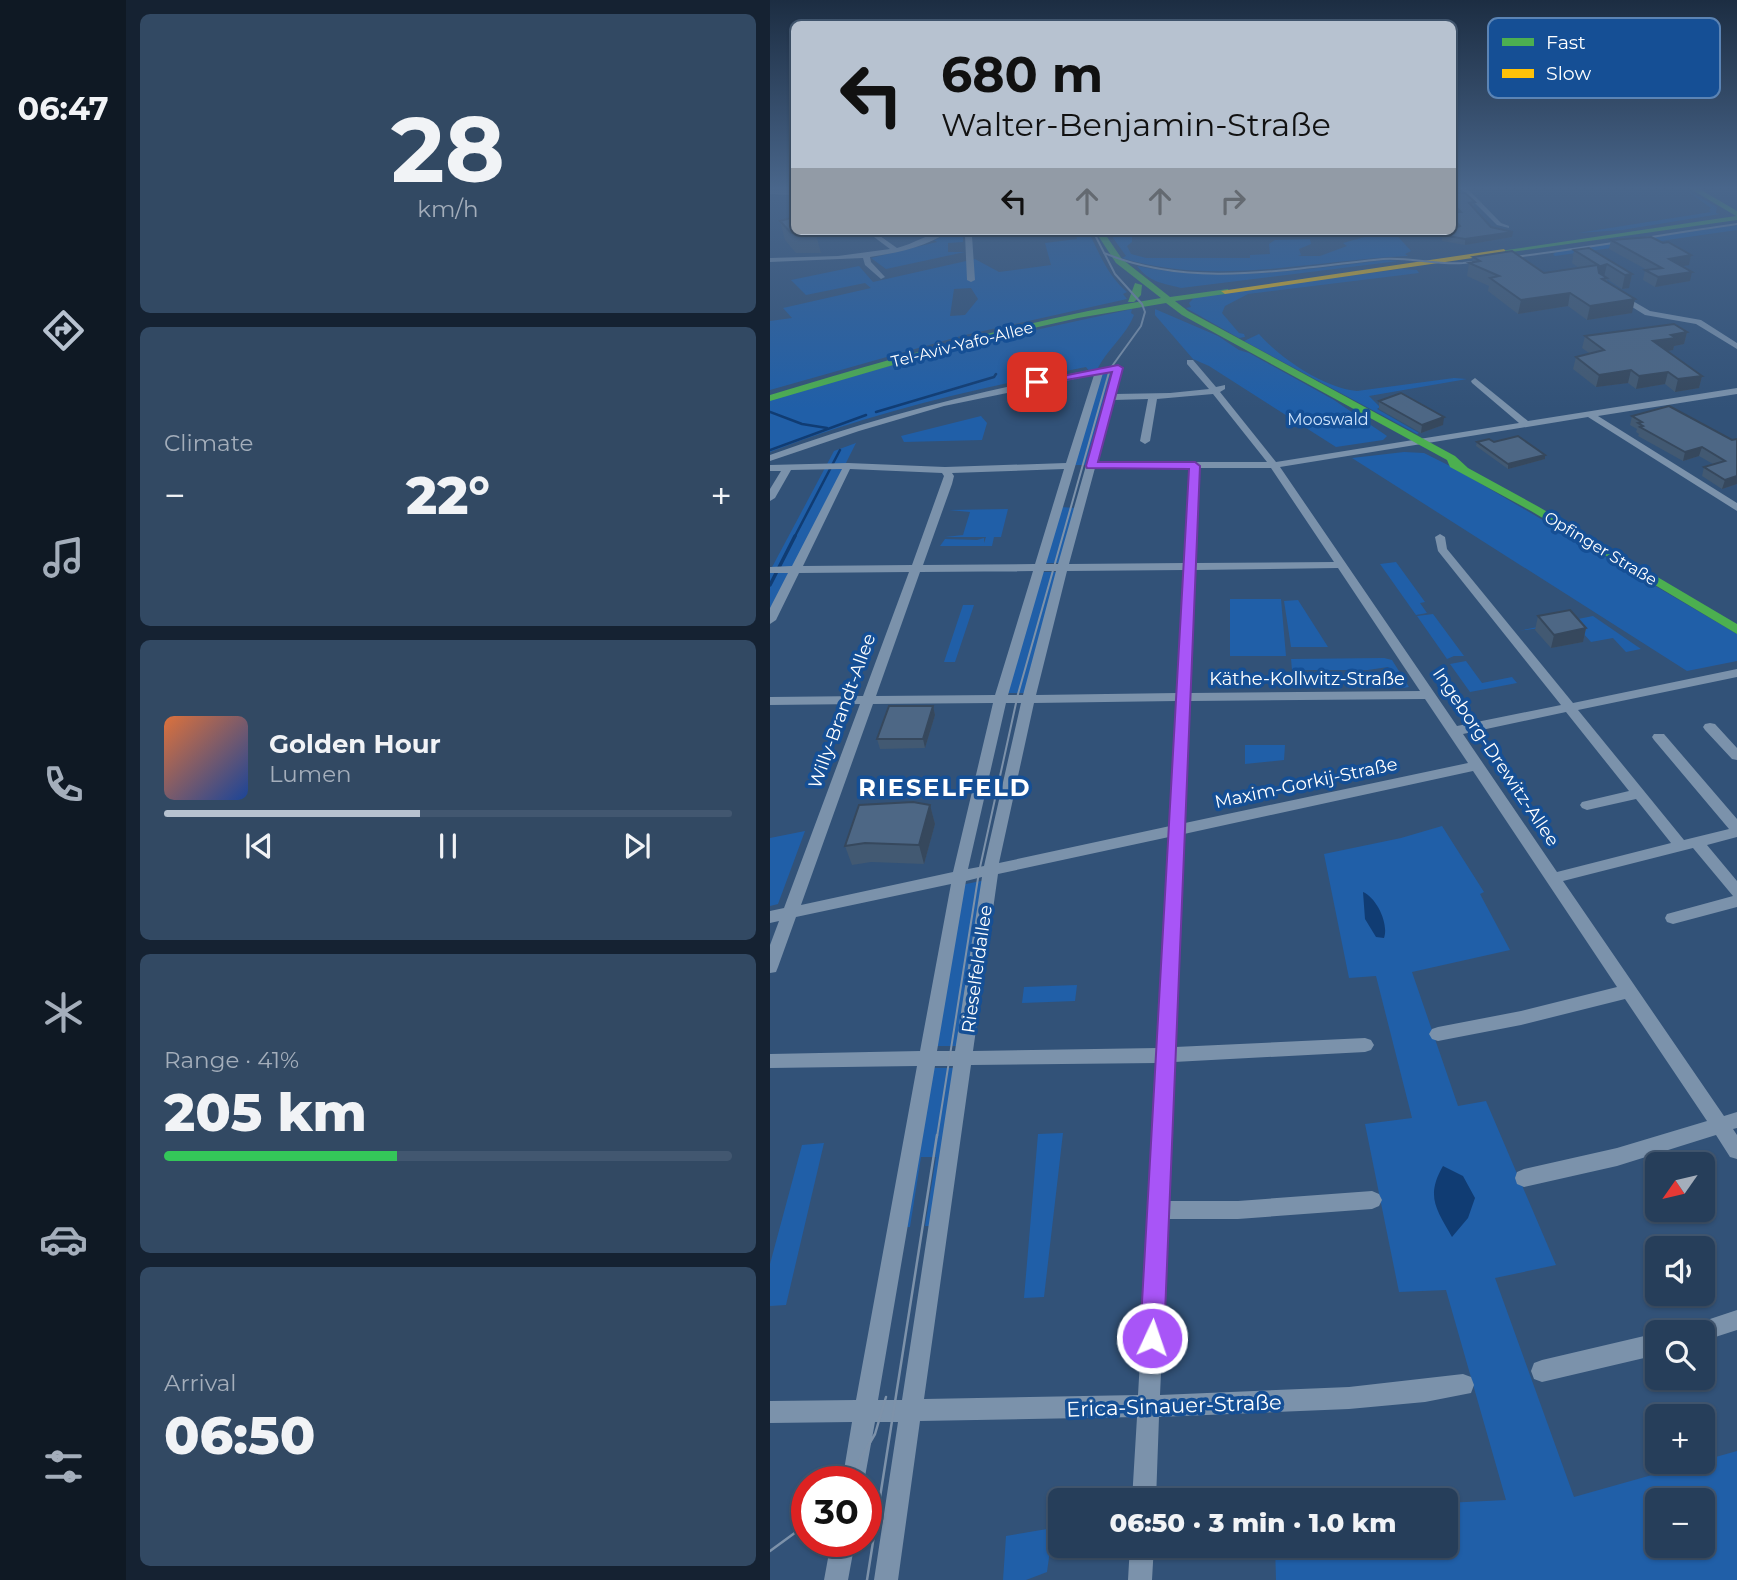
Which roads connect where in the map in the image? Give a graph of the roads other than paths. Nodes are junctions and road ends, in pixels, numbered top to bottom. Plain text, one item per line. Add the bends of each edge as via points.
1 (867, 262) edge
2 (970, 262) edge
3 (1119, 262) edge
4 (1399, 262) edge
5 (881, 277) dead end
6 (971, 279) dead end
7 (1614, 292) edge
8 (1165, 296) junction
9 (1127, 305) junction
10 (1737, 347) edge
11 (1190, 362) dead end
12 (1099, 371) junction
13 (1475, 381) dead end
14 (1218, 389) junction
15 (770, 392) edge
16 (1734, 393) edge
17 (1110, 397) junction
18 (1153, 397) junction
19 (770, 398) edge
20 (1591, 415) junction
21 (1527, 425) junction
22 (1145, 441) dead end
23 (1432, 444) junction
24 (770, 458) edge
25 (1274, 465) junction
26 (1070, 466) junction
27 (1091, 466) junction
28 (1195, 466) junction
29 (770, 468) edge
30 (787, 468) junction
31 (835, 468) junction
32 (1463, 469) junction
33 (945, 470) junction
34 (770, 498) edge
35 (1737, 508) edge
36 (1440, 537) dead end
37 (1342, 565) junction
38 (1190, 567) junction
39 (1040, 568) junction
40 (1063, 568) junction
41 (915, 569) junction
42 (771, 570) edge
43 (791, 570) junction
44 (770, 620) edge
45 (1737, 630) edge
46 (1737, 673) edge
47 (1430, 695) junction
48 (1184, 698) junction
49 (1000, 699) junction
50 (1022, 699) junction
51 (866, 700) junction
52 (770, 701) edge
53 (1570, 708) junction
54 (1710, 727) dead end
55 (1455, 731) junction
56 (1659, 737) dead end
57 (1737, 756) edge
58 (1477, 766) junction
59 (1639, 793) junction
60 (1587, 805) dead end
61 (1177, 830) junction
62 (1737, 830) edge
63 (1689, 844) junction
64 (985, 871) junction
65 (959, 877) junction
66 (1554, 878) junction
67 (1737, 892) edge
68 (1737, 901) edge
69 (789, 914) junction
70 (770, 917) edge
71 (1673, 918) dead end
72 (770, 967) edge
73 (1629, 991) junction
74 (1438, 1034) dead end
75 (1365, 1045) dead end
76 (1167, 1055) junction
77 (935, 1057) junction
78 (964, 1057) junction
79 (770, 1061) edge
80 (1728, 1123) edge
81 (1737, 1151) edge
82 (1524, 1178) dead end
83 (1372, 1200) dead end
84 (1159, 1210) junction
85 (1737, 1320) edge
86 (1715, 1327) edge
87 (1645, 1347) edge
88 (1542, 1371) dead end
89 (1463, 1385) dead end
90 (1149, 1406) junction
91 (913, 1409) junction
92 (874, 1411) junction
93 (770, 1412) edge
94 (858, 1466) edge
95 (1145, 1488) edge
96 (840, 1557) edge
97 (1141, 1558) edge
98 (836, 1580) edge
99 (886, 1580) edge
100 (1140, 1580) edge

1 - 5 street
2 - 6 street
3 - 8 main road, Opfinger Straße via 1123,271
4 - 8 main road, Tel-Aviv-Yafo-Allee
7 - 10 street via 1648,313 1698,322
8 - 9 main road, Tel-Aviv-Yafo-Allee
8 - 23 main road, Opfinger Straße via 1213,329
9 - 15 main road, Tel-Aviv-Yafo-Allee via 983,333
9 - 19 main road, Tel-Aviv-Yafo-Allee via 951,345
11 - 14 street, Ingeborg-Drewitz-Allee
12 - 17 street, Rieselfeldallee via 1118,368
12 - 24 street via 928,408
12 - 26 street, Rieselfeldallee
13 - 21 street
14 - 18 street
14 - 25 street, Ingeborg-Drewitz-Allee
16 - 20 street
17 - 18 street
17 - 27 street, Rieselfeldallee
18 - 22 street
20 - 21 street
20 - 35 street
21 - 23 street
23 - 25 street
23 - 32 main road, Opfinger Straße
23 - 32 main road, Opfinger Straße
25 - 28 street
25 - 37 street, Ingeborg-Drewitz-Allee
26 - 33 street
26 - 39 street, Rieselfeldallee
27 - 28 street
27 - 40 street, Rieselfeldallee
28 - 38 street
29 - 30 street
30 - 31 street
30 - 34 street
31 - 33 street
31 - 43 street
32 - 45 main road, Opfinger Straße
33 - 41 street, Willy-Brandt-Allee via 949,476
36 - 53 street via 1442,549
37 - 38 street
37 - 47 street, Ingeborg-Drewitz-Allee
38 - 40 street
38 - 48 street
39 - 40 street
39 - 41 street
39 - 49 street, Rieselfeldallee
40 - 50 street, Rieselfeldallee
41 - 43 street
41 - 51 street, Willy-Brandt-Allee
42 - 43 street
43 - 44 street
46 - 53 street
47 - 48 street, Käthe-Kollwitz-Straße
47 - 55 street, Ingeborg-Drewitz-Allee
48 - 50 street, Käthe-Kollwitz-Straße
48 - 61 street
49 - 50 street, Käthe-Kollwitz-Straße
49 - 51 street, Käthe-Kollwitz-Straße
49 - 65 street, Rieselfeldallee
50 - 64 street, Rieselfeldallee
51 - 52 street, Käthe-Kollwitz-Straße
51 - 69 street, Willy-Brandt-Allee
53 - 55 street
53 - 59 street
54 - 57 street
55 - 58 street, Ingeborg-Drewitz-Allee
56 - 62 street
58 - 61 street, Maxim-Gorkij-Straße
58 - 66 street, Ingeborg-Drewitz-Allee
59 - 60 street
59 - 63 street
61 - 64 street, Maxim-Gorkij-Straße
61 - 76 street
62 - 63 street
63 - 66 street
63 - 67 street
64 - 65 street, Maxim-Gorkij-Straße
64 - 78 street, Rieselfeldallee
65 - 69 street, Maxim-Gorkij-Straße
65 - 77 street, Rieselfeldallee
66 - 73 street, Ingeborg-Drewitz-Allee
68 - 71 street
69 - 70 street, Maxim-Gorkij-Straße
69 - 72 street, Willy-Brandt-Allee
73 - 74 street
73 - 80 street, Ingeborg-Drewitz-Allee
75 - 76 street
76 - 78 street
76 - 84 street
77 - 78 street
77 - 79 street
77 - 92 street, Rieselfeldallee
78 - 91 street, Rieselfeldallee
80 - 81 street, Ingeborg-Drewitz-Allee
80 - 82 street via 1617,1157
83 - 84 street via 1238,1210
84 - 90 street
85 - 86 street
87 - 88 street
89 - 90 street, Erica-Sinauer-Straße via 1347,1399
90 - 91 street, Erica-Sinauer-Straße
90 - 95 street
91 - 92 street, Erica-Sinauer-Straße
91 - 99 street, Rieselfeldallee
92 - 93 street, Erica-Sinauer-Straße
92 - 94 street, Rieselfeldallee
96 - 98 street
97 - 100 street

